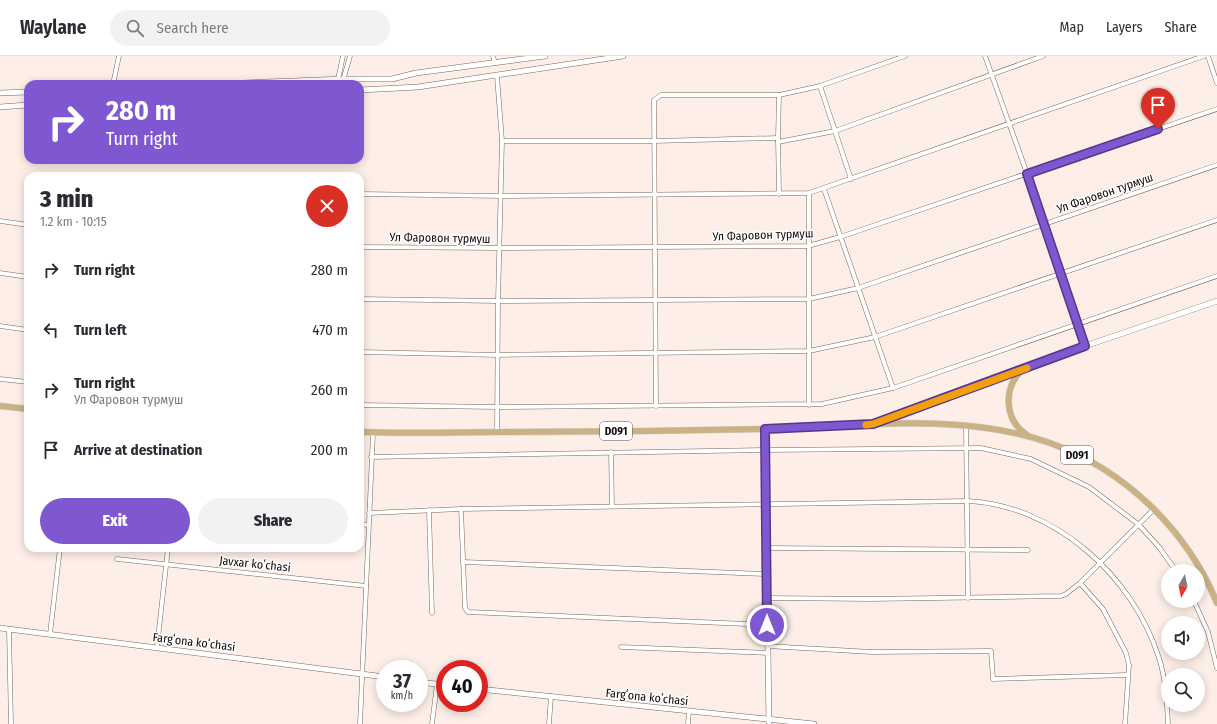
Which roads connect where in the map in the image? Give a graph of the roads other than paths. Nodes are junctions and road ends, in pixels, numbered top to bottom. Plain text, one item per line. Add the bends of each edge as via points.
1 (120, 56) edge
2 (343, 56) edge
3 (350, 56) edge
4 (493, 56) edge
5 (545, 56) edge
6 (623, 56) edge
7 (905, 56) edge
8 (985, 56) edge
9 (1043, 56) edge
10 (1204, 56) edge
11 (1208, 56) edge
12 (495, 63) junction
13 (991, 74) junction
14 (497, 76) junction
15 (345, 78) junction
16 (366, 79) joint
17 (114, 80) edge
18 (337, 80) edge
19 (341, 80) edge
20 (1217, 83) edge
21 (820, 86) junction
22 (364, 90) edge
23 (24, 92) edge
24 (0, 93) edge
25 (779, 95) junction
26 (24, 105) edge
27 (0, 107) edge
28 (1217, 109) edge
29 (1009, 123) junction
30 (836, 131) junction
31 (778, 140) junction
32 (654, 141) junction
33 (502, 142) junction
34 (1217, 165) edge
35 (1027, 174) junction
36 (851, 179) junction
37 (824, 189) junction
38 (808, 193) junction
39 (364, 194) edge
40 (779, 194) junction
41 (502, 196) junction
42 (655, 196) junction
43 (1217, 220) edge
44 (0, 221) edge
45 (24, 224) edge
46 (1045, 224) junction
47 (840, 238) junction
48 (808, 246) junction
49 (364, 247) edge
50 (654, 247) junction
51 (499, 248) junction
52 (0, 273) edge
53 (1061, 274) junction
54 (24, 276) edge
55 (1217, 276) edge
56 (858, 288) junction
57 (808, 298) junction
58 (364, 299) edge
59 (655, 300) junction
60 (498, 301) junction
61 (1217, 301) edge
62 (1079, 324) junction
63 (0, 326) edge
64 (24, 329) edge
65 (875, 337) junction
66 (1085, 346) junction
67 (809, 351) junction
68 (364, 352) edge
69 (655, 353) junction
70 (498, 355) junction
71 (1022, 370) junction
72 (0, 378) edge
73 (24, 381) edge
74 (893, 388) junction
75 (364, 405) edge
76 (809, 405) junction
77 (0, 406) edge
78 (656, 406) junction
79 (497, 407) junction
80 (24, 409) edge
81 (873, 424) junction
82 (966, 425) junction
83 (765, 429) junction
84 (364, 432) edge
85 (497, 432) junction
86 (373, 433) junction
87 (1034, 438) junction
88 (966, 448) junction
89 (766, 450) junction
90 (611, 452) junction
91 (371, 457) junction
92 (967, 501) junction
93 (766, 503) junction
94 (612, 506) junction
95 (461, 509) junction
96 (1154, 509) junction
97 (429, 510) junction
98 (369, 513) junction
99 (364, 524) edge
100 (1138, 524) junction
101 (368, 525) junction
102 (766, 548) junction
103 (967, 550) junction
104 (1028, 550) dead end
105 (60, 552) edge
106 (168, 552) edge
107 (117, 559) dead end
108 (463, 562) junction
109 (1101, 563) junction
110 (1171, 564) edge
111 (166, 565) junction
112 (766, 574) junction
113 (1080, 583) junction
114 (366, 586) junction
115 (767, 598) junction
116 (968, 598) junction
117 (1217, 604) edge
118 (1197, 608) edge
119 (432, 613) dead end
120 (767, 625) junction
121 (0, 628) edge
122 (9, 629) junction
123 (50, 634) junction
124 (768, 646) junction
125 (157, 647) junction
126 (621, 647) dead end
127 (768, 653) junction
128 (1217, 668) edge
129 (363, 674) junction
130 (1127, 675) junction
131 (376, 676) edge
132 (488, 690) edge
133 (436, 692) edge
134 (551, 696) junction
135 (689, 711) junction
136 (770, 722) edge
137 (11, 724) edge
138 (360, 724) edge
139 (432, 724) edge
140 (549, 724) edge
141 (688, 724) edge
142 (814, 724) edge
143 (1125, 724) edge
144 (1168, 724) edge

1 - 17 street
2 - 18 street
3 - 15 street
4 - 12 street
5 - 12 street
6 - 14 street
7 - 21 street
8 - 13 street
9 - 13 street
10 - 29 street
11 - 20 street
12 - 16 street via 416,73 392,79
13 - 29 street
13 - 30 street
14 - 22 street via 418,87
14 - 33 street
15 - 16 street
15 - 19 street
21 - 25 street
21 - 30 street
23 - 24 street
25 - 31 street
25 - 32 street via 661,95 654,100
26 - 27 street
28 - 35 street, Ул Фаровон турмуш
29 - 35 street
29 - 36 street
30 - 31 street
30 - 36 street
31 - 32 street
31 - 40 street
32 - 33 street
32 - 42 street
33 - 41 street
34 - 46 street, Ул Фаровон турмуш
35 - 46 street
35 - 47 street, Ул Фаровон турмуш
36 - 37 street
37 - 38 street
37 - 47 street
38 - 40 street
38 - 48 street
39 - 41 street
40 - 42 street
41 - 42 street
41 - 51 street
42 - 50 street
43 - 53 street
44 - 45 street
46 - 53 street
46 - 56 street, Ул Фаровон турмуш
47 - 48 street, Ул Фаровон турмуш
47 - 56 street
48 - 50 street, Ул Фаровон турмуш
48 - 57 street
49 - 51 street, Ул Фаровон турмуш
50 - 51 street, Ул Фаровон турмуш
50 - 59 street
51 - 60 street
52 - 54 street
53 - 62 street
53 - 65 street
55 - 62 street
56 - 57 street, Ул Фаровон турмуш
56 - 65 street
57 - 59 street, Ул Фаровон турмуш
57 - 67 street
58 - 60 street, Ул Фаровон турмуш
59 - 60 street, Ул Фаровон турмуш
59 - 69 street
60 - 70 street
61 - 66 main road
62 - 66 street
62 - 74 street
63 - 64 street
65 - 67 street
65 - 74 street
66 - 71 main road
67 - 69 street
67 - 76 street
68 - 70 street
69 - 70 street
69 - 78 street
70 - 79 street
71 - 81 main road
71 - 87 main road via 1011,384 1009,407 1017,426
72 - 73 street
74 - 76 street
75 - 79 street
76 - 78 street
77 - 80 main road
78 - 79 street
79 - 85 street
81 - 82 main road, D091
81 - 83 main road, D091
82 - 87 main road, D091
82 - 88 street
83 - 85 main road, D091
83 - 89 street
84 - 86 main road, D091
85 - 86 main road, D091
86 - 91 street
87 - 96 main road, D091 via 1067,450 1098,466 1127,485
88 - 89 street
88 - 92 street
88 - 100 street via 981,448 1014,455 1047,466 1089,487
89 - 90 street
89 - 93 street
90 - 91 street
90 - 94 street
91 - 98 street
92 - 93 street
92 - 103 street
92 - 109 street via 998,505 1034,517 1078,544
93 - 94 street
93 - 102 street
94 - 95 street
95 - 97 street
95 - 108 street
96 - 100 street
96 - 117 main road, D091 via 1196,561
97 - 98 street
97 - 119 street
98 - 101 street
99 - 101 street
100 - 109 street
100 - 110 street
101 - 114 street
102 - 103 street
102 - 112 street
103 - 104 street
103 - 116 street
105 - 123 street
106 - 111 street
107 - 111 street, Javxar koʻchasi
108 - 112 street
108 - 120 street via 465,608 468,612
109 - 113 street
109 - 144 street via 1124,589 1148,631 1159,658 1166,689
111 - 114 street, Javxar koʻchasi
111 - 125 street
112 - 115 street
113 - 116 street via 1061,596
113 - 130 street via 1103,609 1118,633 1129,665
114 - 129 street
115 - 116 street
115 - 120 street
118 - 128 street via 1208,632
120 - 124 street
121 - 122 street, Fargʻona koʻchasi
122 - 123 street, Fargʻona koʻchasi
122 - 137 street
123 - 125 street, Fargʻona koʻchasi
124 - 127 street
124 - 130 street via 872,652 991,651 993,679
125 - 129 street, Fargʻona koʻchasi
126 - 127 street
127 - 136 street
129 - 131 street, Fargʻona koʻchasi
129 - 138 street
130 - 143 street
132 - 134 street, Fargʻona koʻchasi
133 - 139 street
134 - 135 street, Fargʻona koʻchasi
134 - 140 street
135 - 136 street, Fargʻona koʻchasi
135 - 141 street
136 - 142 street, Fargʻona koʻchasi

